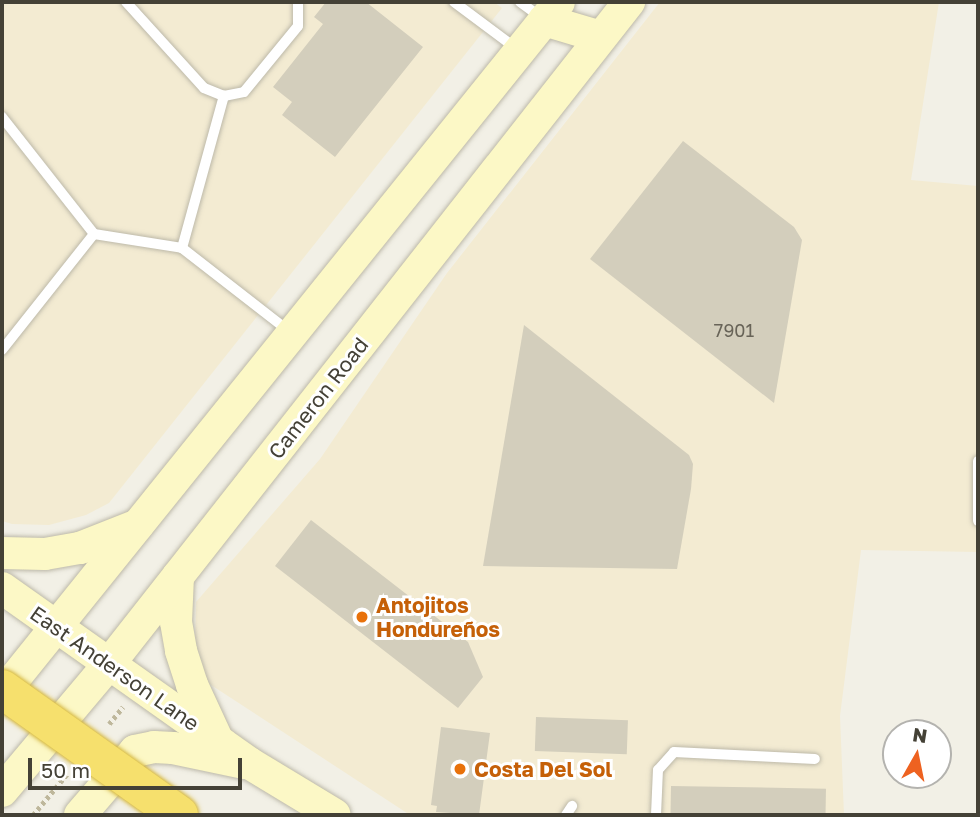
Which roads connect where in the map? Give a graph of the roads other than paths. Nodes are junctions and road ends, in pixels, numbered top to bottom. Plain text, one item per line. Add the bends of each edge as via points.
1 (126, 2) edge
2 (298, 2) edge
3 (454, 2) edge
4 (629, 2) edge
5 (541, 8) edge
6 (601, 37) junction
7 (519, 51) junction
8 (224, 96) junction
9 (2, 117) edge
10 (94, 234) junction
11 (182, 248) junction
12 (293, 334) junction
13 (2, 350) edge
14 (978, 461) edge
15 (978, 521) edge
16 (142, 523) junction
17 (2, 553) edge
18 (178, 576) junction
19 (2, 588) edge
20 (57, 628) junction
21 (109, 664) junction
22 (2, 688) edge
23 (2, 694) edge
24 (217, 738) junction
25 (815, 760) dead end
26 (249, 764) junction
27 (2, 791) edge
28 (80, 815) edge
29 (179, 815) edge
30 (335, 815) edge
31 (656, 815) edge

1 - 8 lane via 204,88
2 - 8 lane via 298,26 244,92
3 - 7 lane
4 - 6 main road, Cameron Road
5 - 6 main road
5 - 7 main road
6 - 18 main road, Cameron Road
7 - 12 main road
8 - 11 lane
9 - 10 lane
10 - 11 lane
10 - 13 lane
11 - 12 lane
12 - 16 main road
14 - 15 lane
16 - 17 main road via 80,548 45,554
16 - 20 main road
18 - 21 main road, Cameron Road
18 - 24 main road via 176,622 181,650
19 - 20 main road, East Anderson Lane
20 - 21 main road, East Anderson Lane
20 - 23 main road
21 - 24 main road, East Anderson Lane
21 - 27 main road, Cameron Road
22 - 29 highway, bridge
24 - 26 main road, East Anderson Lane
25 - 31 lane via 674,752 658,769
26 - 28 main road via 173,748 135,751
26 - 30 main road, East Anderson Lane

